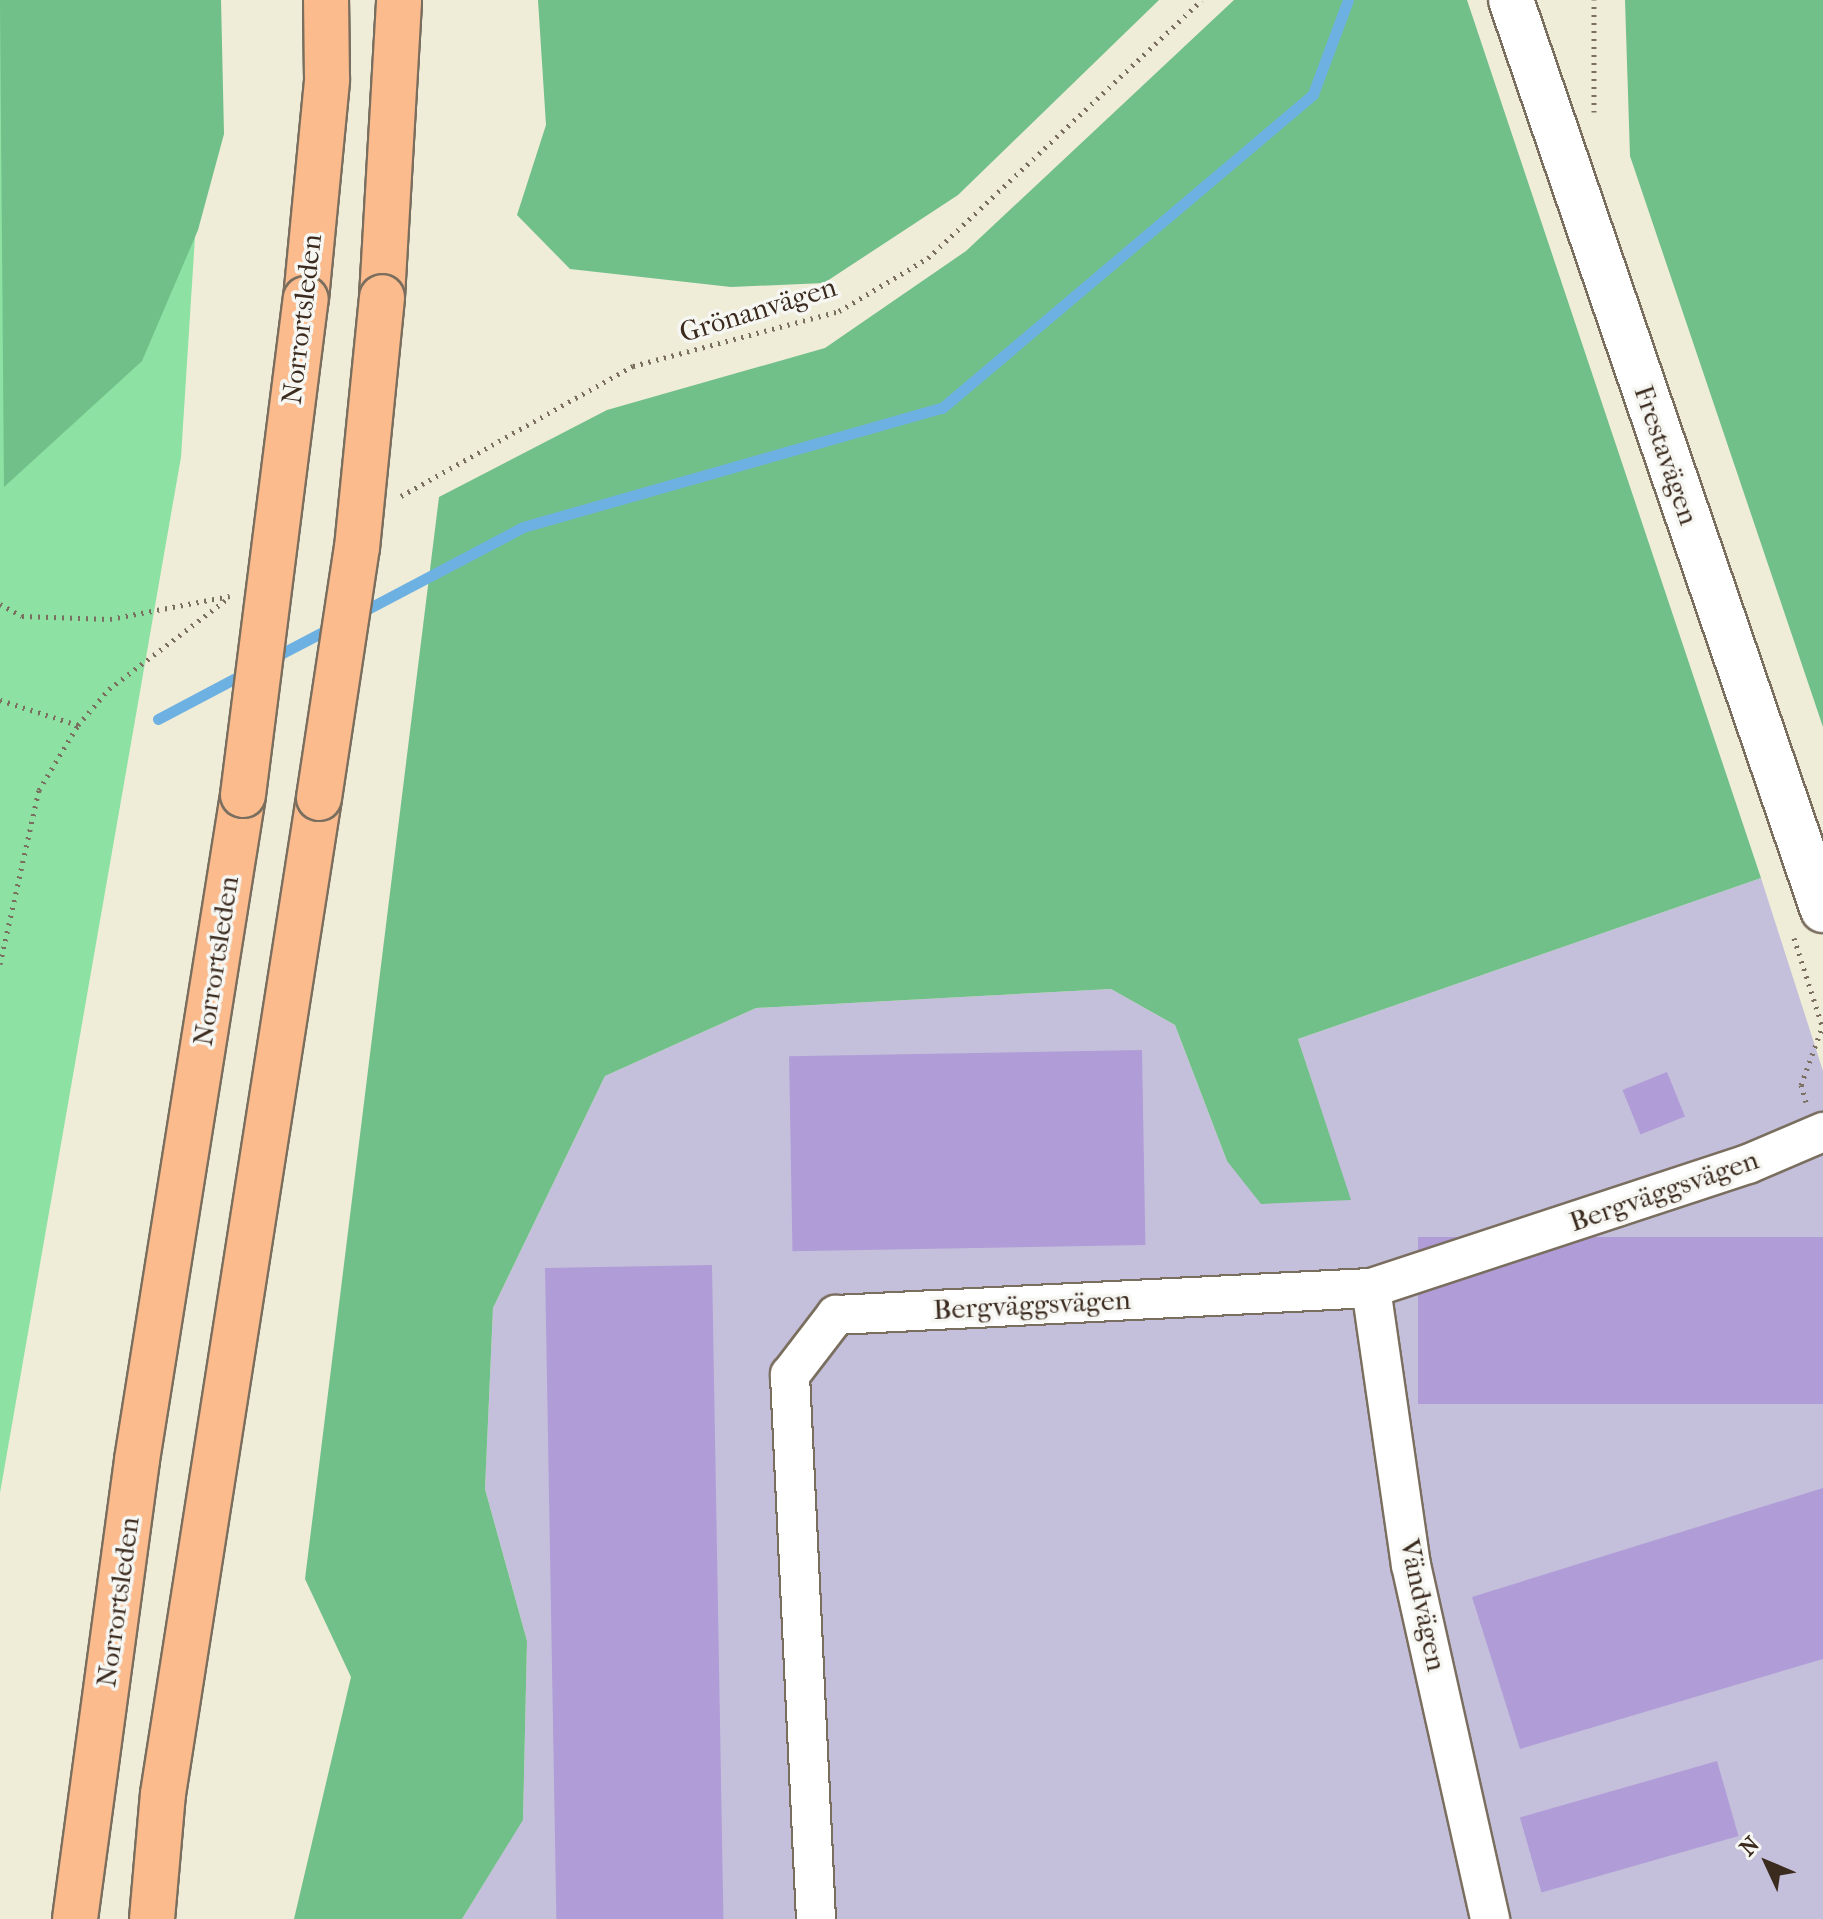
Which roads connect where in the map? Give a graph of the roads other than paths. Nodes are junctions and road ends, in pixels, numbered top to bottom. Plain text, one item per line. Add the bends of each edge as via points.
1 (326, 0) edge
2 (399, 0) edge
3 (1511, 0) edge
4 (1823, 910) edge
5 (1819, 1134) edge
6 (1371, 1288) junction
7 (75, 1919) edge
8 (152, 1919) edge
9 (816, 1919) edge
10 (1490, 1919) edge

1 - 7 highway, Norrortsleden, bridge via 327,79 306,299 243,795 137,1460
2 - 8 highway, bridge via 382,297 357,548 163,1794
3 - 4 street, Frestavägen
5 - 6 street, Bergväggsvägen
6 - 9 street, Bergväggsvägen via 836,1315 790,1375
6 - 10 street, Vändvägen via 1411,1565

